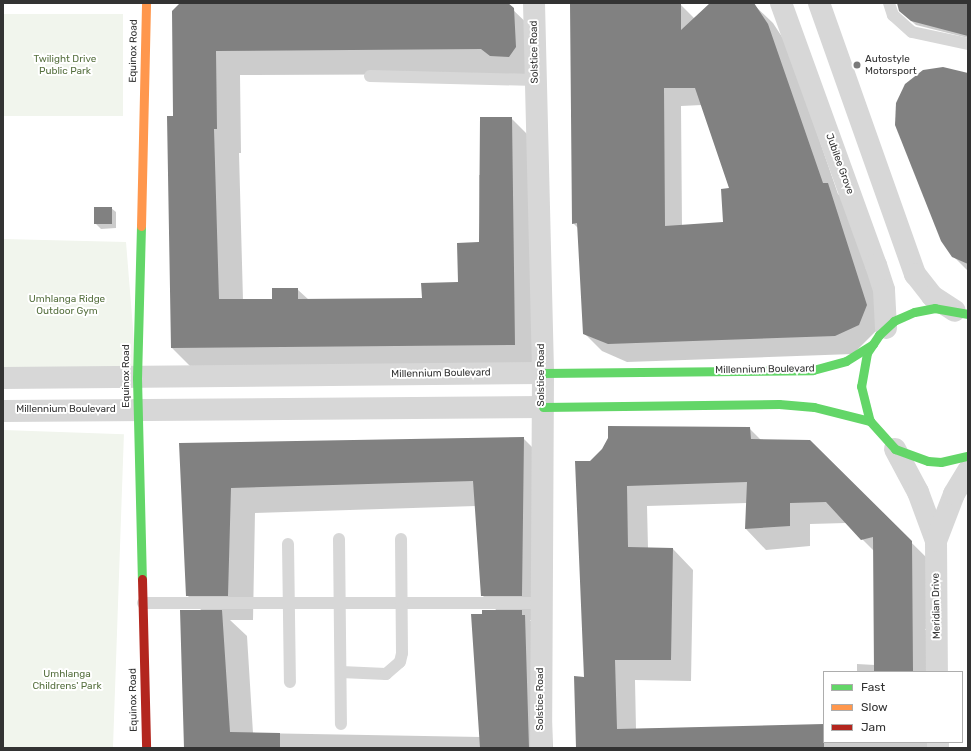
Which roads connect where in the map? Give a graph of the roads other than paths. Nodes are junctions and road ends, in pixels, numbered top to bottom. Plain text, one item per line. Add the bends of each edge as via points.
1 (146, 3) edge
2 (534, 3) edge
3 (781, 3) edge
4 (819, 3) edge
5 (889, 3) edge
6 (968, 44) edge
7 (370, 76) dead end
8 (536, 80) junction
9 (963, 312) edge
10 (879, 336) junction
11 (543, 373) junction
12 (3, 378) edge
13 (138, 378) junction
14 (543, 407) junction
15 (138, 410) junction
16 (3, 411) edge
17 (870, 421) junction
18 (895, 449) junction
19 (968, 456) edge
20 (968, 471) edge
21 (339, 539) dead end
22 (401, 539) dead end
23 (936, 541) junction
24 (288, 544) dead end
25 (143, 603) junction
26 (402, 603) junction
27 (542, 603) junction
28 (341, 604) junction
29 (288, 605) junction
30 (937, 671) edge
31 (341, 672) junction
32 (290, 682) dead end
33 (341, 724) dead end
34 (146, 748) edge
35 (541, 748) edge

1 - 13 street, Equinox Road
2 - 8 street, Solstice Road
3 - 10 street, Jubilee Grove via 884,290
4 - 9 street via 916,274 932,296
5 - 6 lane via 892,15 912,32
7 - 8 lane
8 - 11 street, Solstice Road
9 - 10 street, Millennium Boulevard via 946,308 924,309 904,316
10 - 11 street, Millennium Boulevard via 846,361 813,370
10 - 17 street via 864,364 861,386
11 - 13 street, Millennium Boulevard
11 - 14 street, Solstice Road
12 - 13 street, Millennium Boulevard
13 - 15 street, Equinox Road
14 - 15 street, Millennium Boulevard
14 - 17 street, Millennium Boulevard via 779,404 814,407
14 - 27 street, Solstice Road
15 - 16 street, Millennium Boulevard
15 - 25 street, Equinox Road
17 - 18 street
18 - 19 street via 928,461 941,462
18 - 23 street, Meridian Drive via 918,492
20 - 23 street, Meridian Drive via 954,494
21 - 28 lane
22 - 26 lane
23 - 30 street, Meridian Drive
24 - 29 lane
25 - 29 lane
25 - 34 street, Equinox Road
26 - 27 lane
26 - 28 lane
26 - 31 lane via 402,653 395,668 386,674
27 - 35 street, Solstice Road
28 - 29 lane
28 - 31 lane
29 - 32 lane
31 - 33 lane

